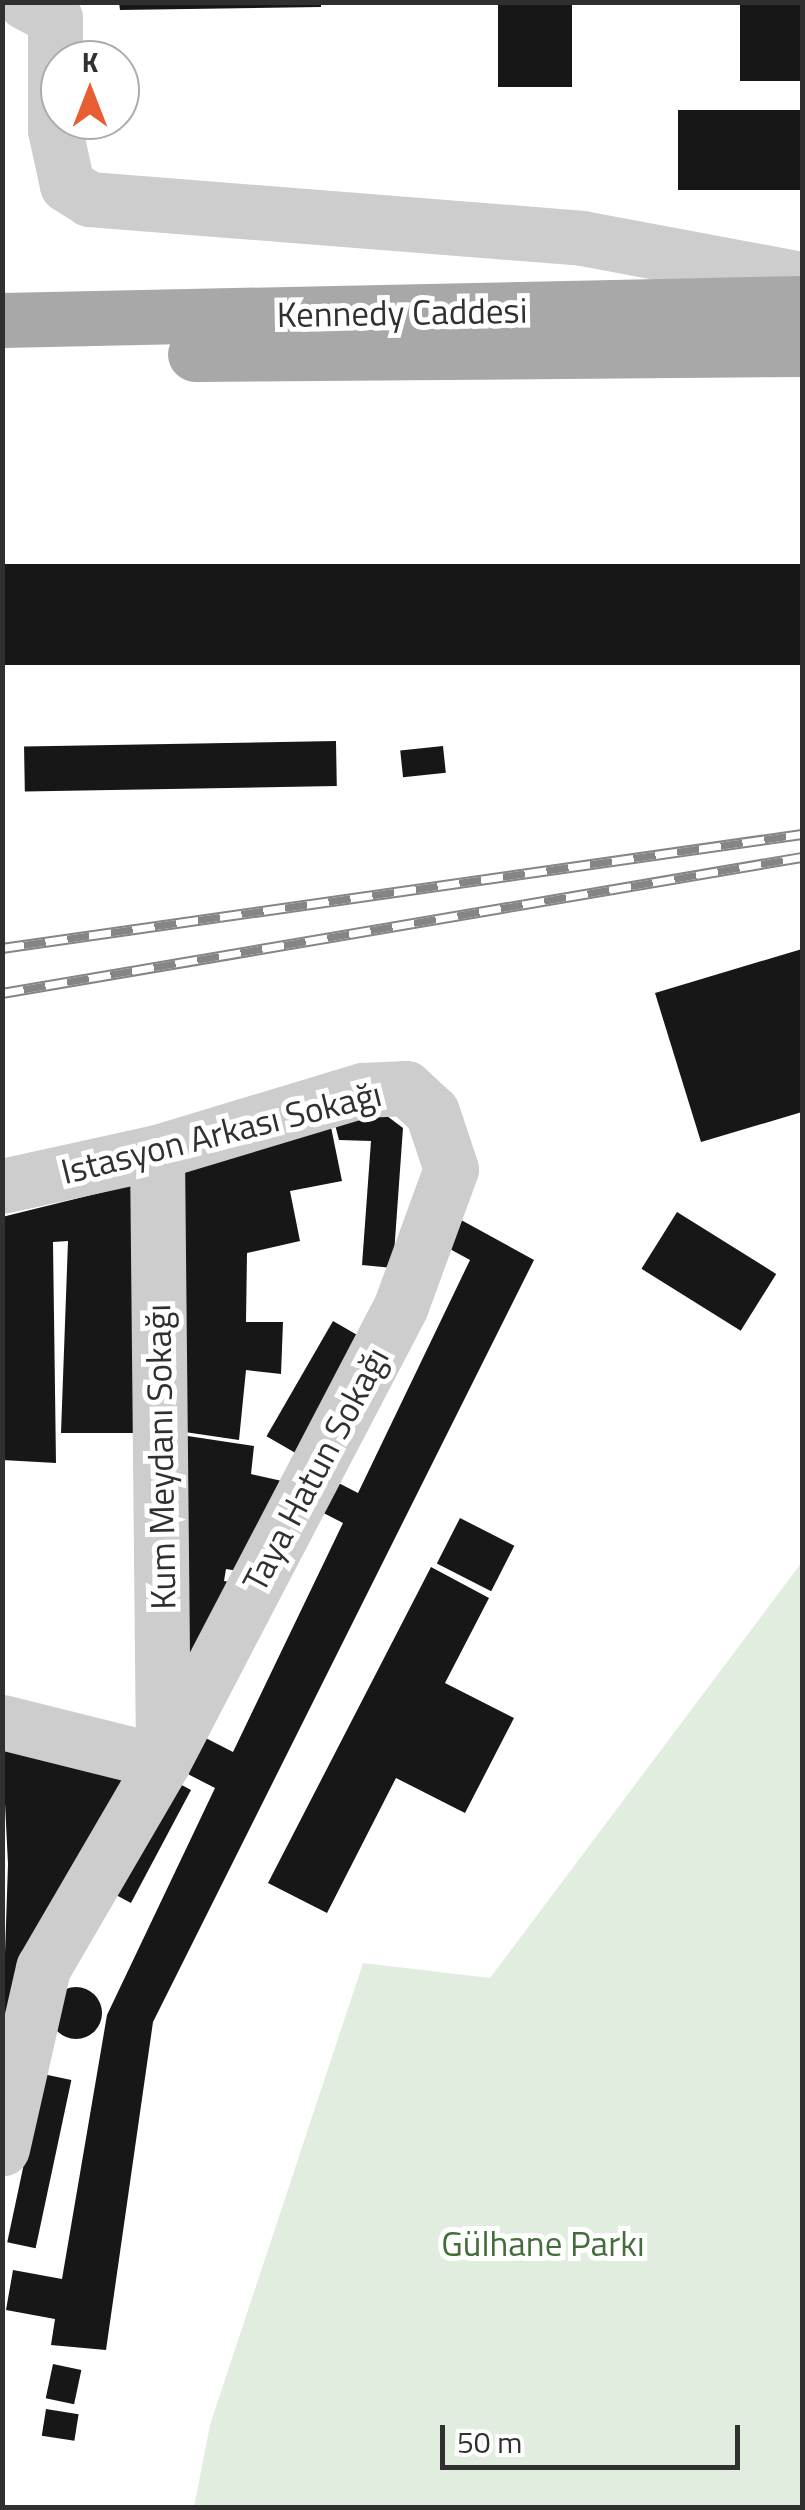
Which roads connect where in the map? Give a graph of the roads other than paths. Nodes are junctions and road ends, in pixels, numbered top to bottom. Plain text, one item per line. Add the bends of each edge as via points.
1 (26, 2) edge
2 (802, 279) edge
3 (802, 303) edge
4 (2, 320) edge
5 (802, 350) edge
6 (2, 355) edge
7 (158, 1152) junction
8 (451, 1169) joint
9 (2, 1186) edge
10 (2, 1722) edge
11 (164, 1762) junction
12 (2, 2148) edge

1 - 2 street via 55,18 55,130 67,186 89,199 582,238
3 - 4 main road, Kennedy Caddesi
5 - 6 main road, Kennedy Caddesi
7 - 8 street, Istasyon Arkası Sokağı via 363,1090 406,1088 432,1112
7 - 9 street, Istasyon Arkası Sokağı
7 - 11 street, Kum Meydanı Sokağı
8 - 11 street, Taya Hatun Sokağı via 401,1306
10 - 11 street
11 - 12 street, Taya Hatun Sokağı via 43,1968

